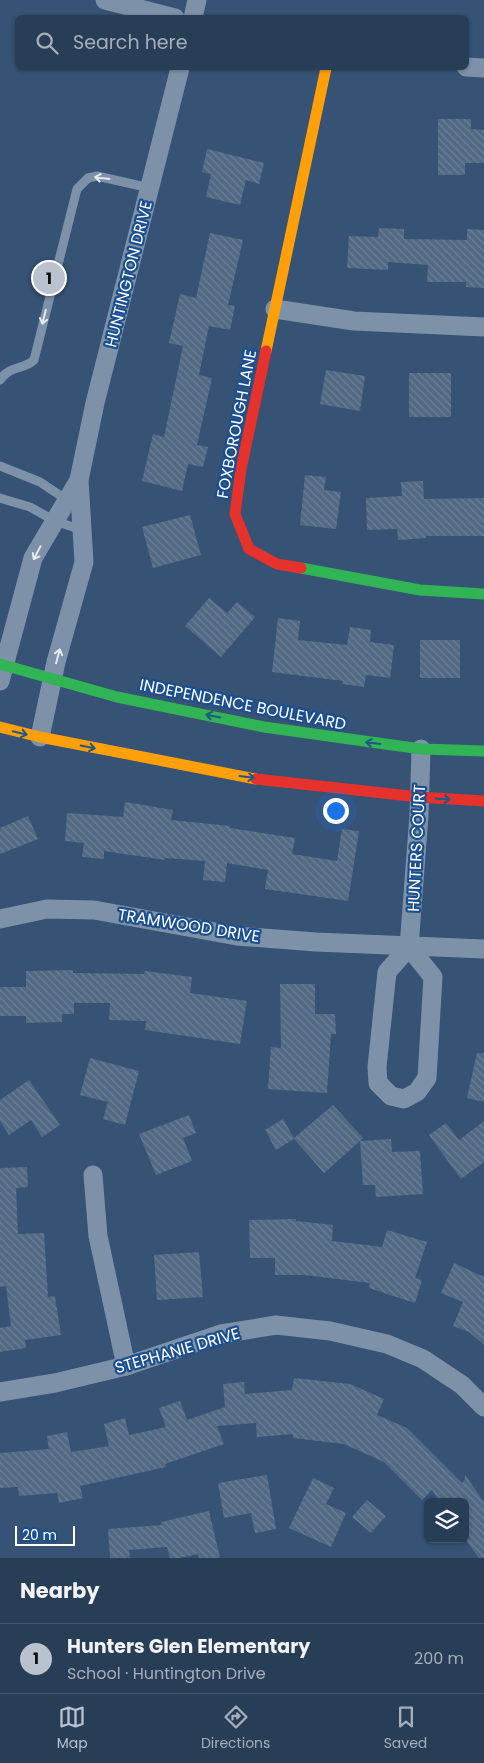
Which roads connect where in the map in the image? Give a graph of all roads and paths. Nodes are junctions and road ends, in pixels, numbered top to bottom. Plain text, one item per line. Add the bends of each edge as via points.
1 (105, 0) edge
2 (197, 0) edge
3 (163, 15) edge
4 (193, 15) edge
5 (469, 68) edge
6 (484, 68) edge
7 (180, 70) edge
8 (326, 70) edge
9 (150, 188) junction
10 (275, 309) junction
11 (484, 327) edge
12 (0, 380) edge
13 (0, 466) edge
14 (79, 480) junction
15 (0, 498) edge
16 (68, 500) junction
17 (55, 521) junction
18 (82, 530) junction
19 (484, 594) edge
20 (2, 670) edge
21 (53, 679) junction
22 (0, 727) edge
23 (40, 738) junction
24 (421, 749) junction
25 (484, 751) edge
26 (419, 797) junction
27 (484, 801) edge
28 (0, 919) edge
29 (409, 947) junction
30 (484, 949) edge
31 (93, 1175) dead end
32 (126, 1366) junction
33 (0, 1392) edge
34 (484, 1407) edge

1 - 3 street
2 - 4 street
5 - 6 street
7 - 9 street, HUNTINGTON DRIVE
8 - 10 main road, FOXBOROUGH LANE
9 -> 12 lane via 98,176 88,178 77,189 32,362 5,373
9 - 14 street, HUNTINGTON DRIVE via 95,403
10 - 11 street via 354,321
10 - 19 main road, FOXBOROUGH LANE via 241,469 235,514 249,549 277,564 420,590
13 - 16 lane via 40,482
14 - 16 street, HUNTINGTON DRIVE
14 - 18 street, HUNTINGTON DRIVE
15 - 17 lane via 30,507
16 - 17 street, HUNTINGTON DRIVE
17 - 18 lane
17 -> 20 street, HUNTINGTON DRIVE via 33,558
21 -> 18 street, HUNTINGTON DRIVE via 84,562
20 - 21 main road, INDEPENDENCE BOULEVARD
21 - 23 street, HUNTINGTON DRIVE
24 -> 21 main road, INDEPENDENCE BOULEVARD via 264,727
22 -> 23 main road
23 -> 26 main road via 242,777
24 - 25 main road, INDEPENDENCE BOULEVARD
24 - 26 street, HUNTERS COURT
26 -> 27 main road
26 - 29 street, HUNTERS COURT
28 - 29 street, TRAMWOOD DRIVE via 48,909 94,910 238,936
29 - 29 street via 433,977 426,1078 417,1092 404,1100 391,1096 378,1083 377,1066 387,972
29 - 30 street, TRAMWOOD DRIVE
31 - 32 street via 98,1236
32 - 33 street, STEPHANIE DRIVE
32 - 34 street, STEPHANIE DRIVE via 221,1334 276,1325 330,1331 387,1344 423,1359 462,1385

